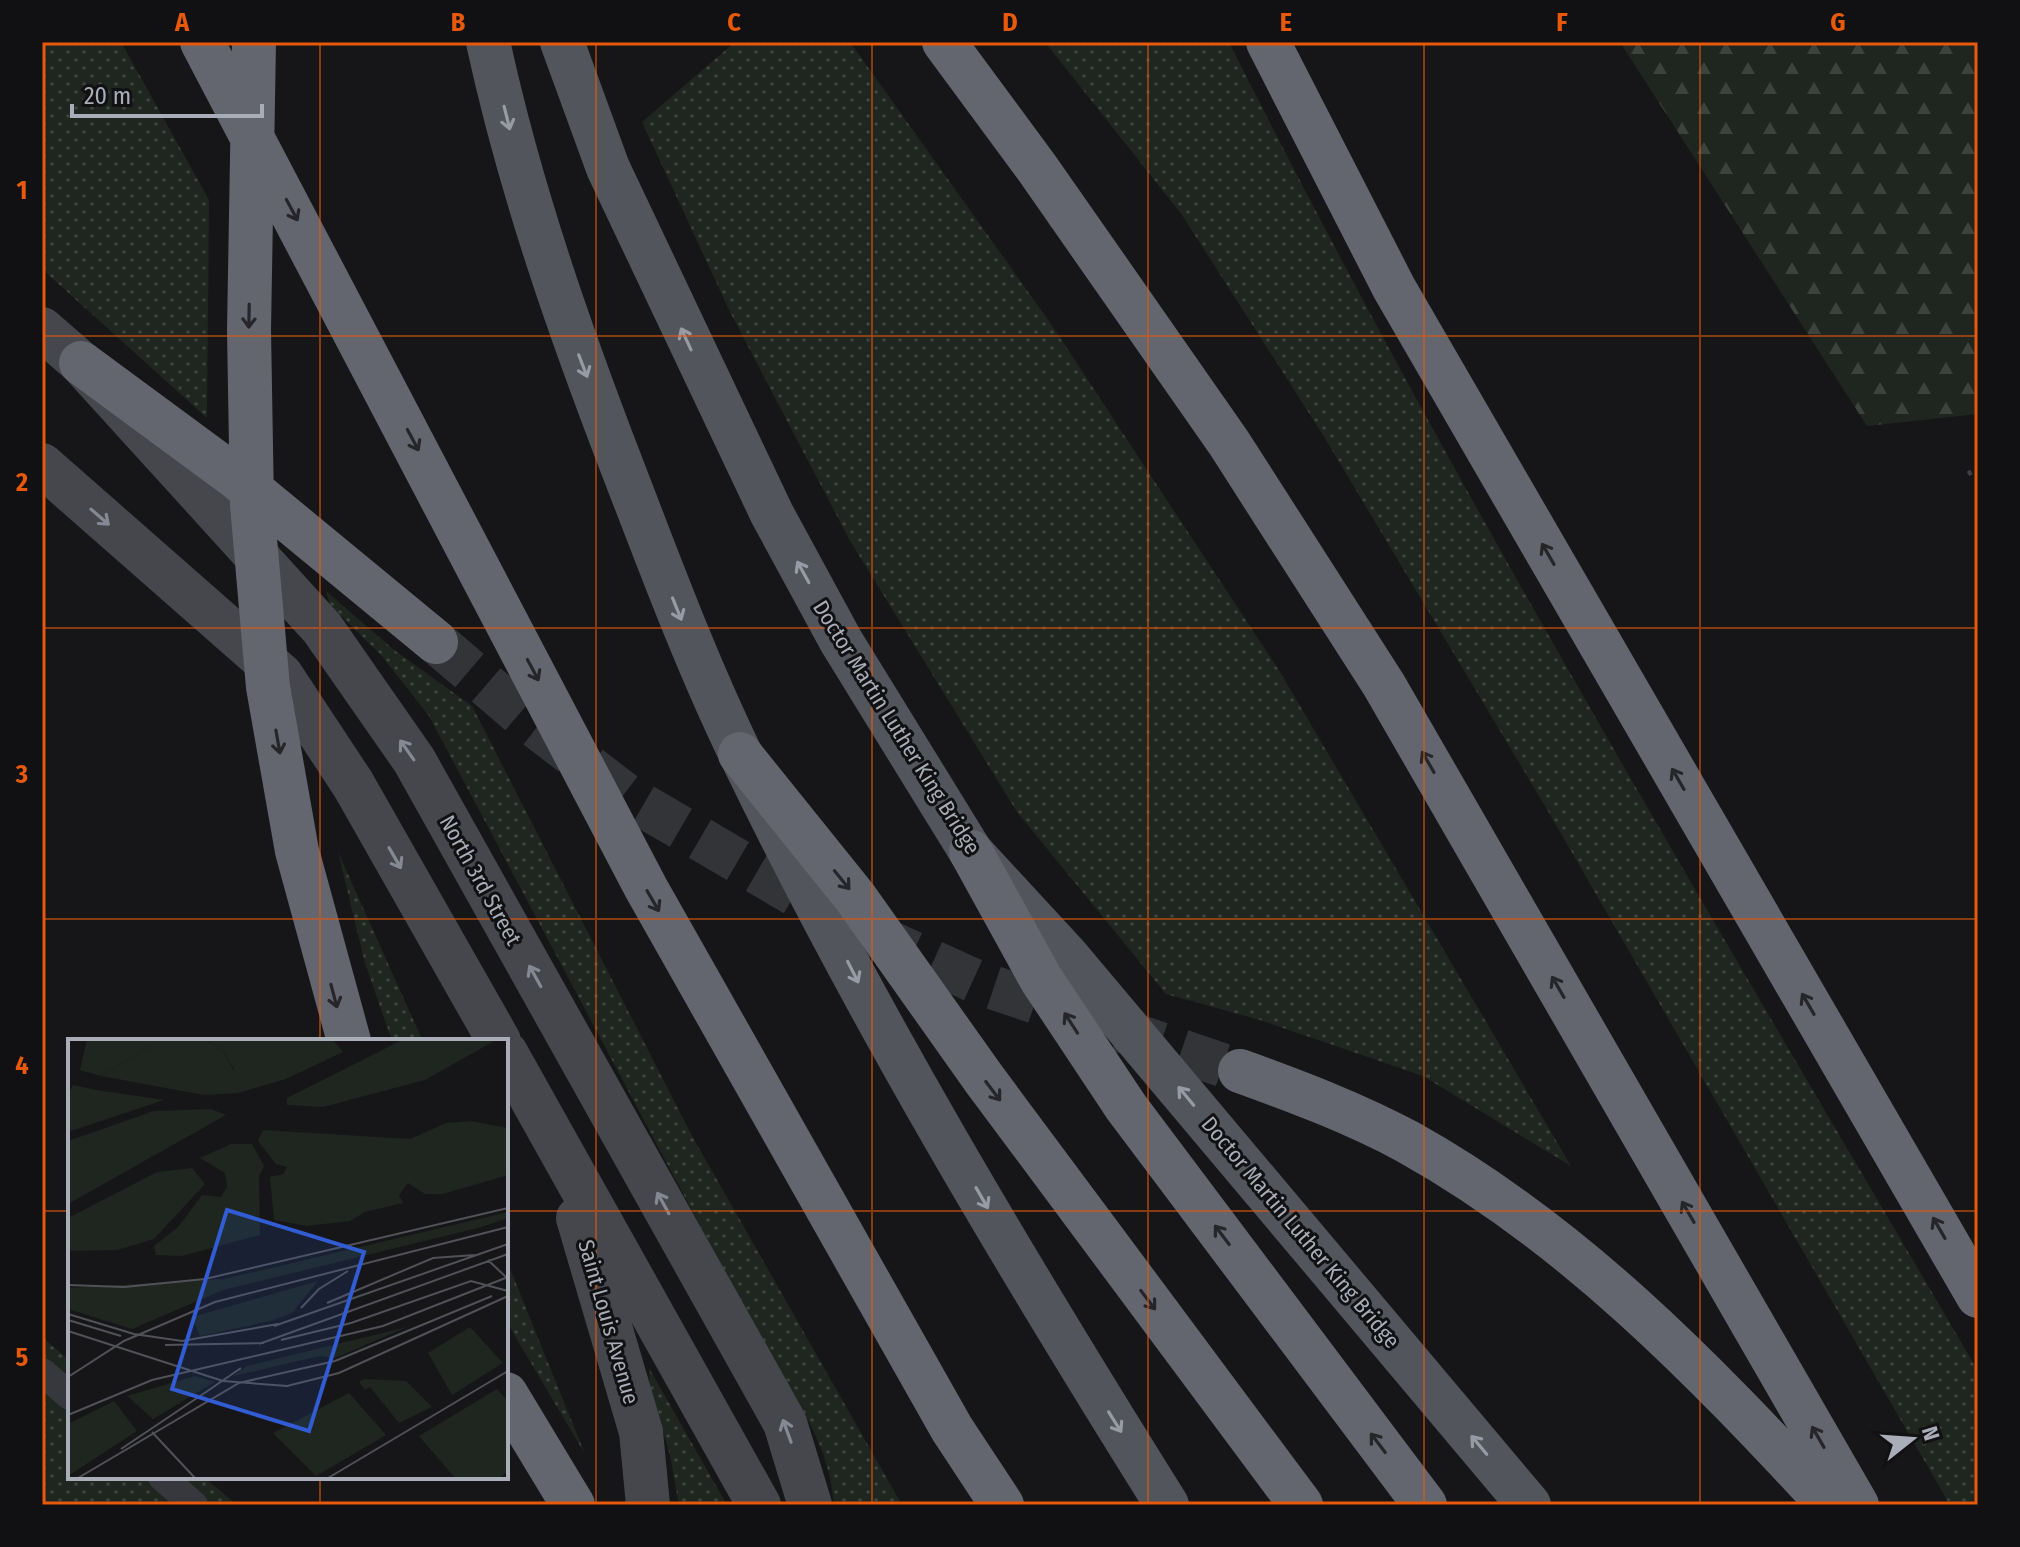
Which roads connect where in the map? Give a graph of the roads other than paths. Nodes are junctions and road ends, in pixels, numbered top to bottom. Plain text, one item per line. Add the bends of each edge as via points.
1 (202, 42) edge
2 (254, 42) edge
3 (488, 42) edge
4 (562, 42) edge
5 (944, 42) edge
6 (1268, 42) edge
7 (42, 329) edge
8 (81, 363) junction
9 (42, 465) edge
10 (436, 642) tunnel mouth
11 (740, 754) junction
12 (971, 852) junction
13 (348, 1039) edge
14 (498, 1039) edge
15 (508, 1056) edge
16 (1240, 1071) tunnel mouth
17 (557, 1142) junction
18 (1978, 1296) edge
19 (42, 1372) edge
20 (68, 1394) edge
21 (508, 1397) edge
22 (164, 1479) edge
23 (194, 1505) edge
24 (573, 1505) edge
25 (648, 1505) edge
26 (759, 1505) edge
27 (810, 1505) edge
28 (1002, 1505) edge
29 (1167, 1505) edge
30 (1301, 1505) edge
31 (1425, 1505) edge
32 (1529, 1505) edge
33 (1829, 1505) edge
34 (1857, 1505) edge

1 -> 28 highway via 646,888 944,1415
2 -> 13 highway via 251,489 268,687 297,851
3 -> 11 main road via 527,198 568,328 680,617
12 -> 4 main road, Doctor Martin Luther King Bridge via 841,641 772,514 608,168
34 -> 5 highway via 1384,685 1229,443
18 -> 6 highway via 1394,288
7 - 8 street, North 3rd Street
8 - 10 highway via 237,478
27 -> 8 street, North 3rd Street via 785,1423 414,760 322,628
9 -> 14 street via 281,675 353,784
11 -> 29 main road via 878,1019 1064,1340
11 -> 30 highway via 855,897
31 -> 12 highway via 1126,1107 1041,979
32 -> 12 main road, Doctor Martin Luther King Bridge via 1077,967
15 - 17 street
16 - 33 highway via 1333,1105 1499,1198 1643,1313
17 - 25 street, Saint Louis Avenue via 641,1432
17 - 26 street
19 - 20 lane
21 - 24 highway
22 - 23 lane

